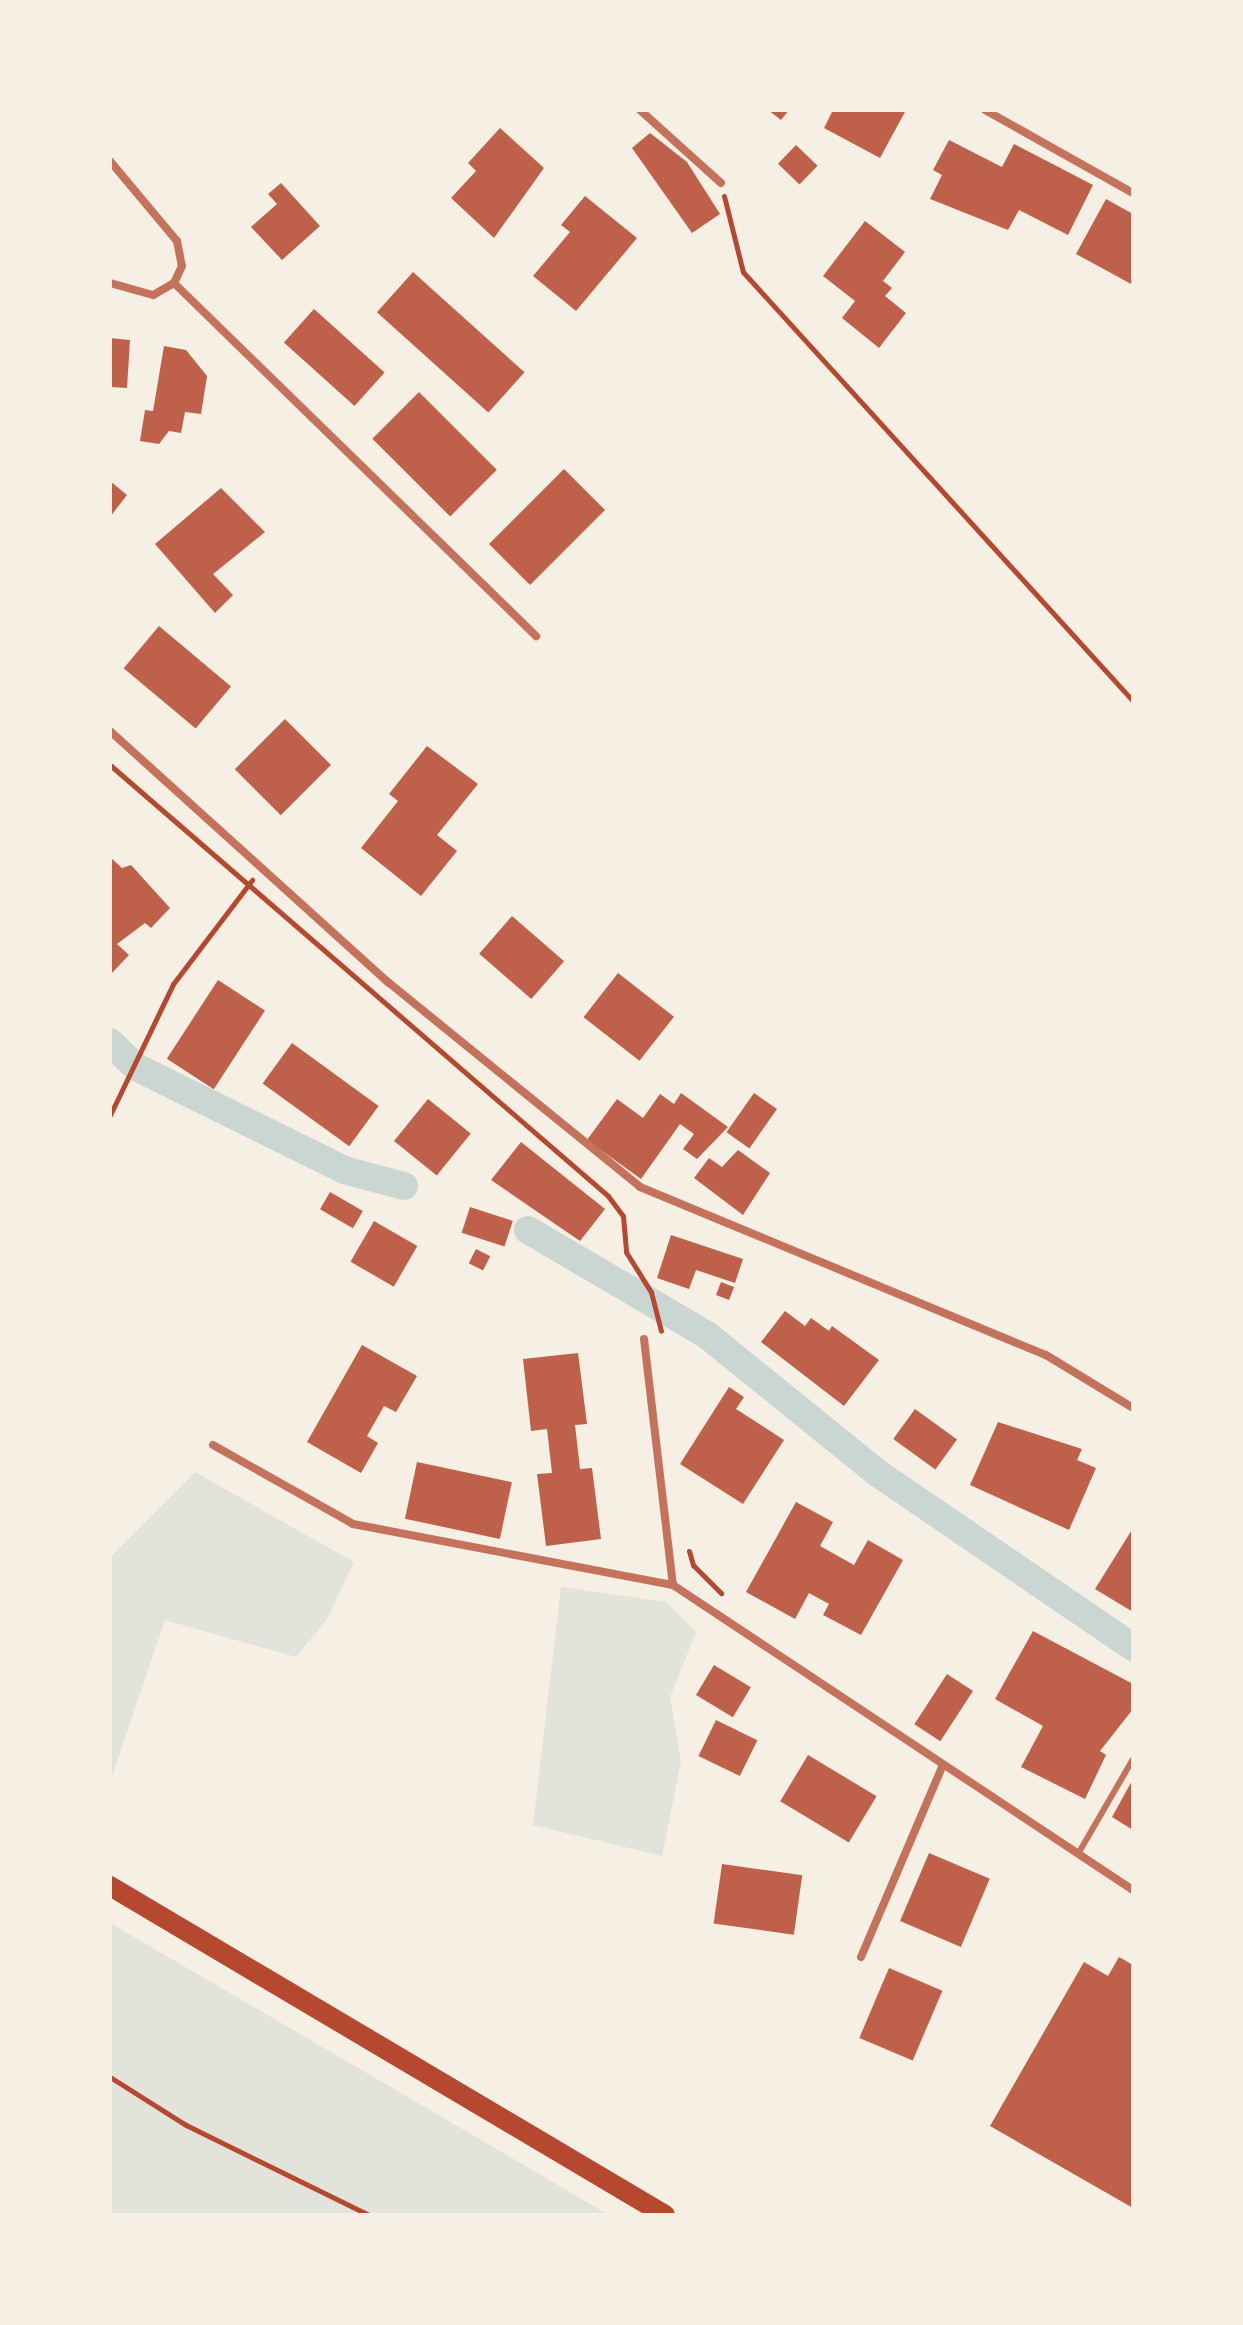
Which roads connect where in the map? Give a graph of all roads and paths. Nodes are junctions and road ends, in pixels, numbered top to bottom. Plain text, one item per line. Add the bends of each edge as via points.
1 (640, 110) edge
2 (985, 110) edge
3 (110, 161) edge
4 (721, 183) joint
5 (1133, 193) edge
6 (110, 283) edge
7 (174, 283) junction
8 (536, 636) dead end
9 (1133, 701) edge
10 (110, 731) edge
11 (110, 765) edge
12 (260, 869) junction
13 (246, 888) junction
14 (110, 1115) edge
15 (661, 1335) dead end
16 (644, 1339) dead end
17 (1133, 1408) edge
18 (213, 1445) dead end
19 (686, 1539) dead end
20 (673, 1585) junction
21 (735, 1604) dead end
22 (1133, 1759) edge
23 (943, 1765) junction
24 (1078, 1854) junction
25 (110, 1886) edge
26 (1133, 1890) edge
27 (861, 1957) dead end
28 (110, 2077) edge
29 (369, 2215) edge
30 (665, 2215) edge

1 - 4 street
2 - 5 street
3 - 7 street via 177,241 182,266
4 - 9 path via 743,272
6 - 7 street via 153,295
7 - 8 street
10 - 12 street
11 - 13 path
12 - 13 path
12 - 17 street via 640,1187 1046,1355
13 - 14 path via 173,984
13 - 15 path via 608,1196 623,1216 626,1252 651,1292
16 - 20 street
18 - 20 street via 353,1524
19 - 21 path via 693,1565
20 - 23 street
22 - 24 lane
23 - 24 street
23 - 27 street
24 - 26 street
25 - 30 main road
28 - 29 path via 186,2125

